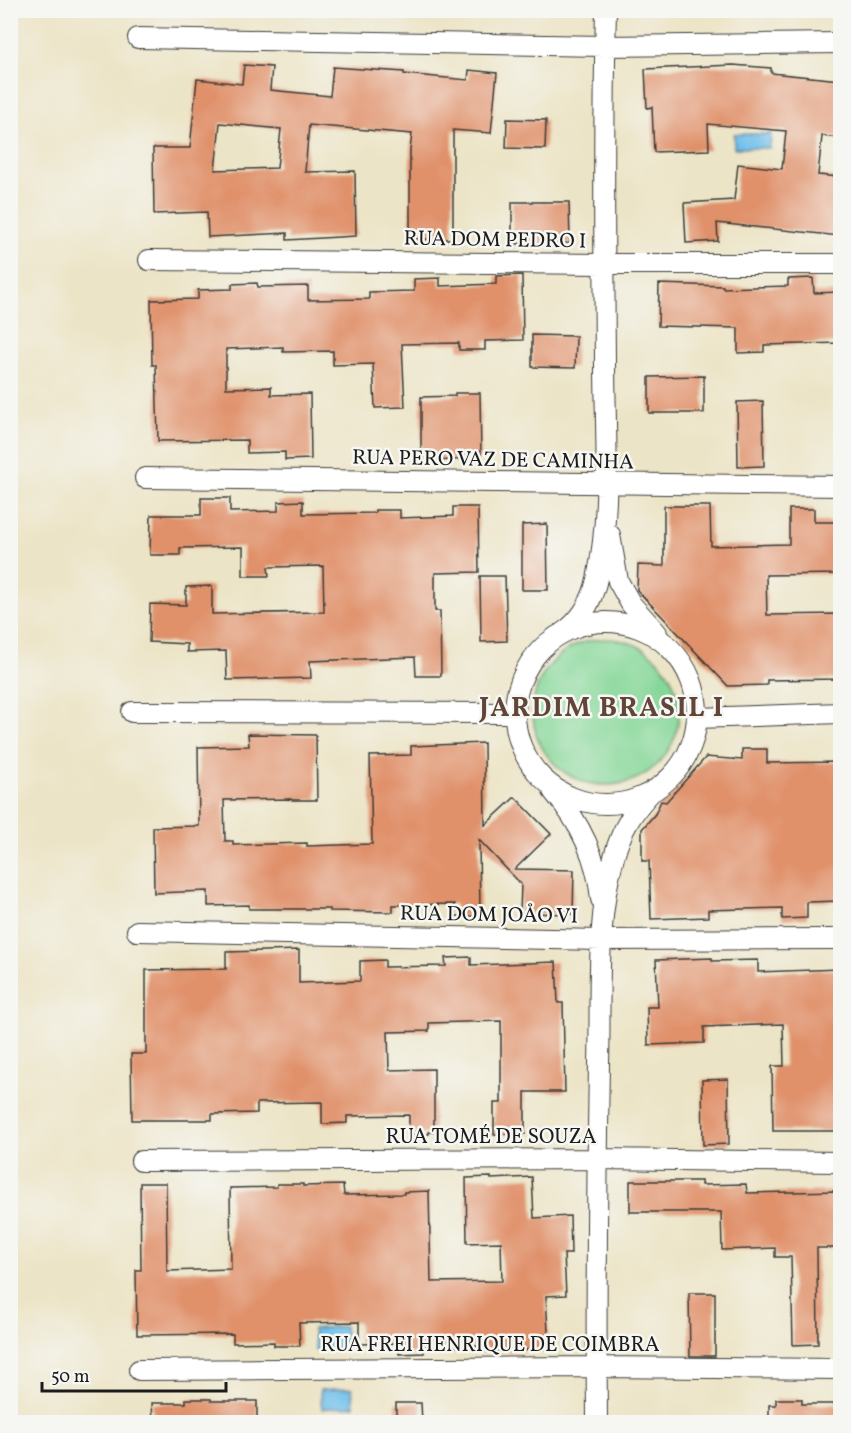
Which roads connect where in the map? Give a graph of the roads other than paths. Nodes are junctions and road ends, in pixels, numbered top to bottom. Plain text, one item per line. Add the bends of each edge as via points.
1 (606, 10) edge
2 (138, 38) dead end
3 (840, 43) edge
4 (605, 46) junction
5 (149, 260) dead end
6 (604, 264) junction
7 (840, 264) edge
8 (145, 478) dead end
9 (606, 484) junction
10 (840, 486) edge
11 (606, 506) junction
12 (561, 634) junction
13 (672, 650) junction
14 (132, 712) dead end
15 (515, 713) junction
16 (840, 713) edge
17 (697, 718) junction
18 (539, 775) junction
19 (652, 791) junction
20 (602, 930) junction
21 (137, 931) dead end
22 (840, 939) edge
23 (598, 1159) junction
24 (141, 1161) dead end
25 (840, 1162) edge
26 (596, 1367) junction
27 (840, 1369) edge
28 (139, 1370) dead end
29 (597, 1422) edge

1 - 4 street
2 - 4 street
3 - 4 street
4 - 6 street
5 - 6 street, RUA DOM PEDRO I
6 - 7 street, RUA DOM PEDRO I
6 - 9 street
8 - 9 street, RUA PERO VAZ DE CAMINHA
9 - 10 street, RUA PERO VAZ DE CAMINHA
9 - 11 street
11 - 12 street via 591,599 574,626
11 - 13 street via 618,581
12 - 13 street via 593,623 622,623 648,632
12 - 15 street via 525,671
13 - 17 street via 689,676
14 - 15 street
15 - 18 street via 521,746
16 - 17 street
17 - 19 street via 683,761
18 - 19 street via 558,791 596,804 634,800
18 - 20 street via 571,811 591,851 600,891
19 - 20 street via 626,822 620,838 613,858
20 - 21 street, RUA DOM JOÅO VI
20 - 22 street, RUA DOM JOÅO VI
20 - 23 street
23 - 24 street, RUA TOMÉ DE SOUZA
23 - 25 street, RUA TOMÉ DE SOUZA
23 - 26 street
26 - 27 street, RUA FREI HENRIQUE DE COIMBRA
26 - 28 street, RUA FREI HENRIQUE DE COIMBRA
26 - 29 street

